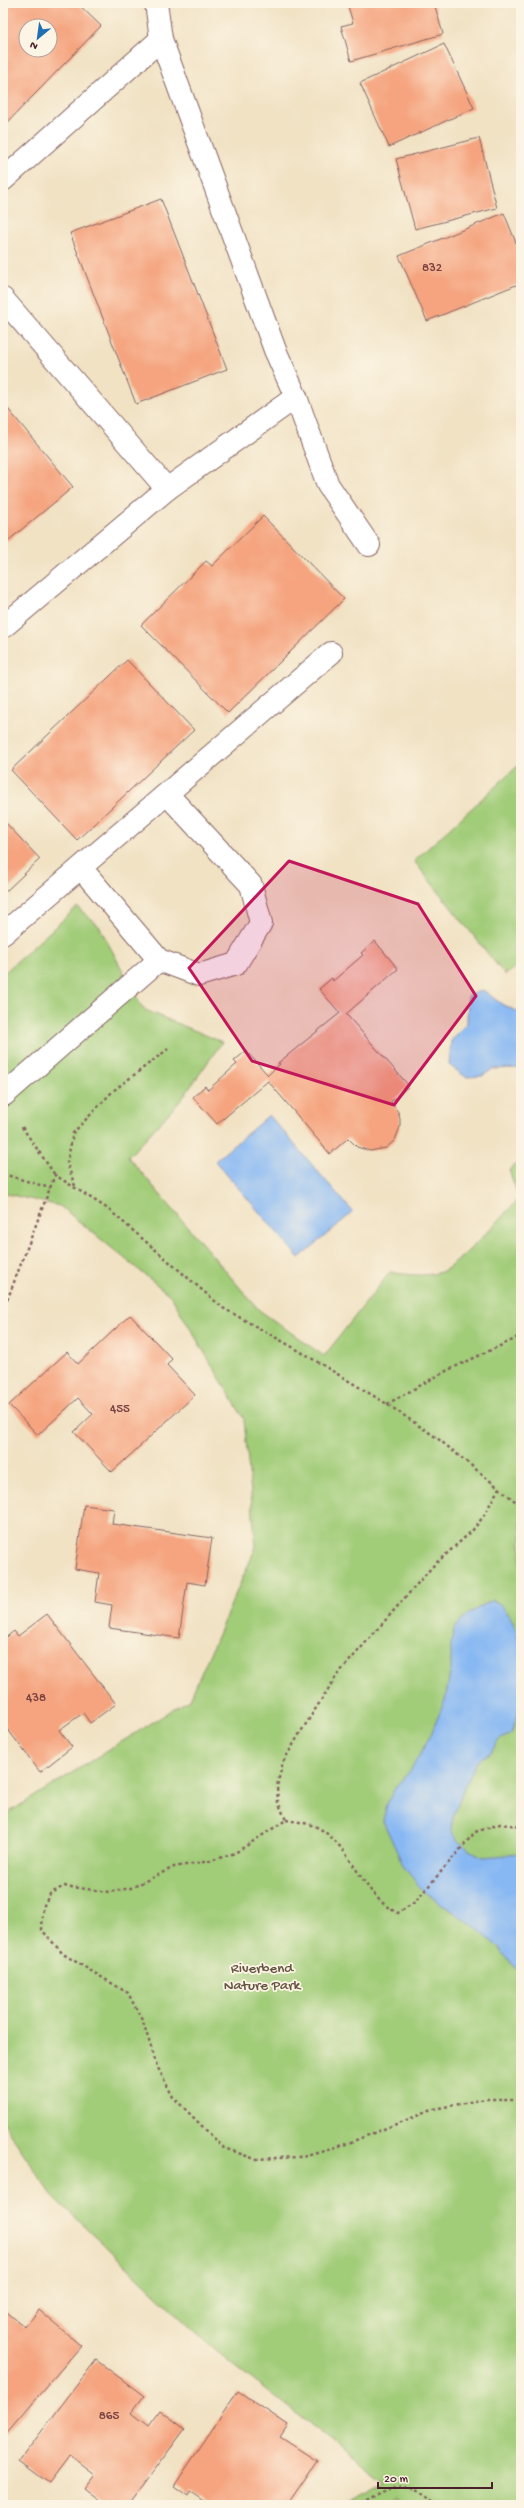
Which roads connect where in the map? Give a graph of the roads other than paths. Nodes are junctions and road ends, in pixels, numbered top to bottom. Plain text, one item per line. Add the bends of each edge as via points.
1 (156, 3) edge
2 (161, 39) junction
3 (3, 180) edge
4 (3, 299) edge
5 (296, 397) junction
6 (167, 489) junction
7 (369, 545) dead end
8 (3, 627) edge
9 (331, 653) dead end
10 (167, 794) junction
11 (80, 868) junction
12 (3, 934) edge
13 (159, 960) junction
14 (3, 1093) edge

1 - 2 street
2 - 3 street
2 - 5 street via 274,350
4 - 6 street
5 - 6 street
5 - 7 street via 328,485
6 - 8 street
9 - 10 street
10 - 11 street
10 - 13 street via 251,886 261,923 236,964 199,975
11 - 12 street
11 - 13 street
13 - 14 street

